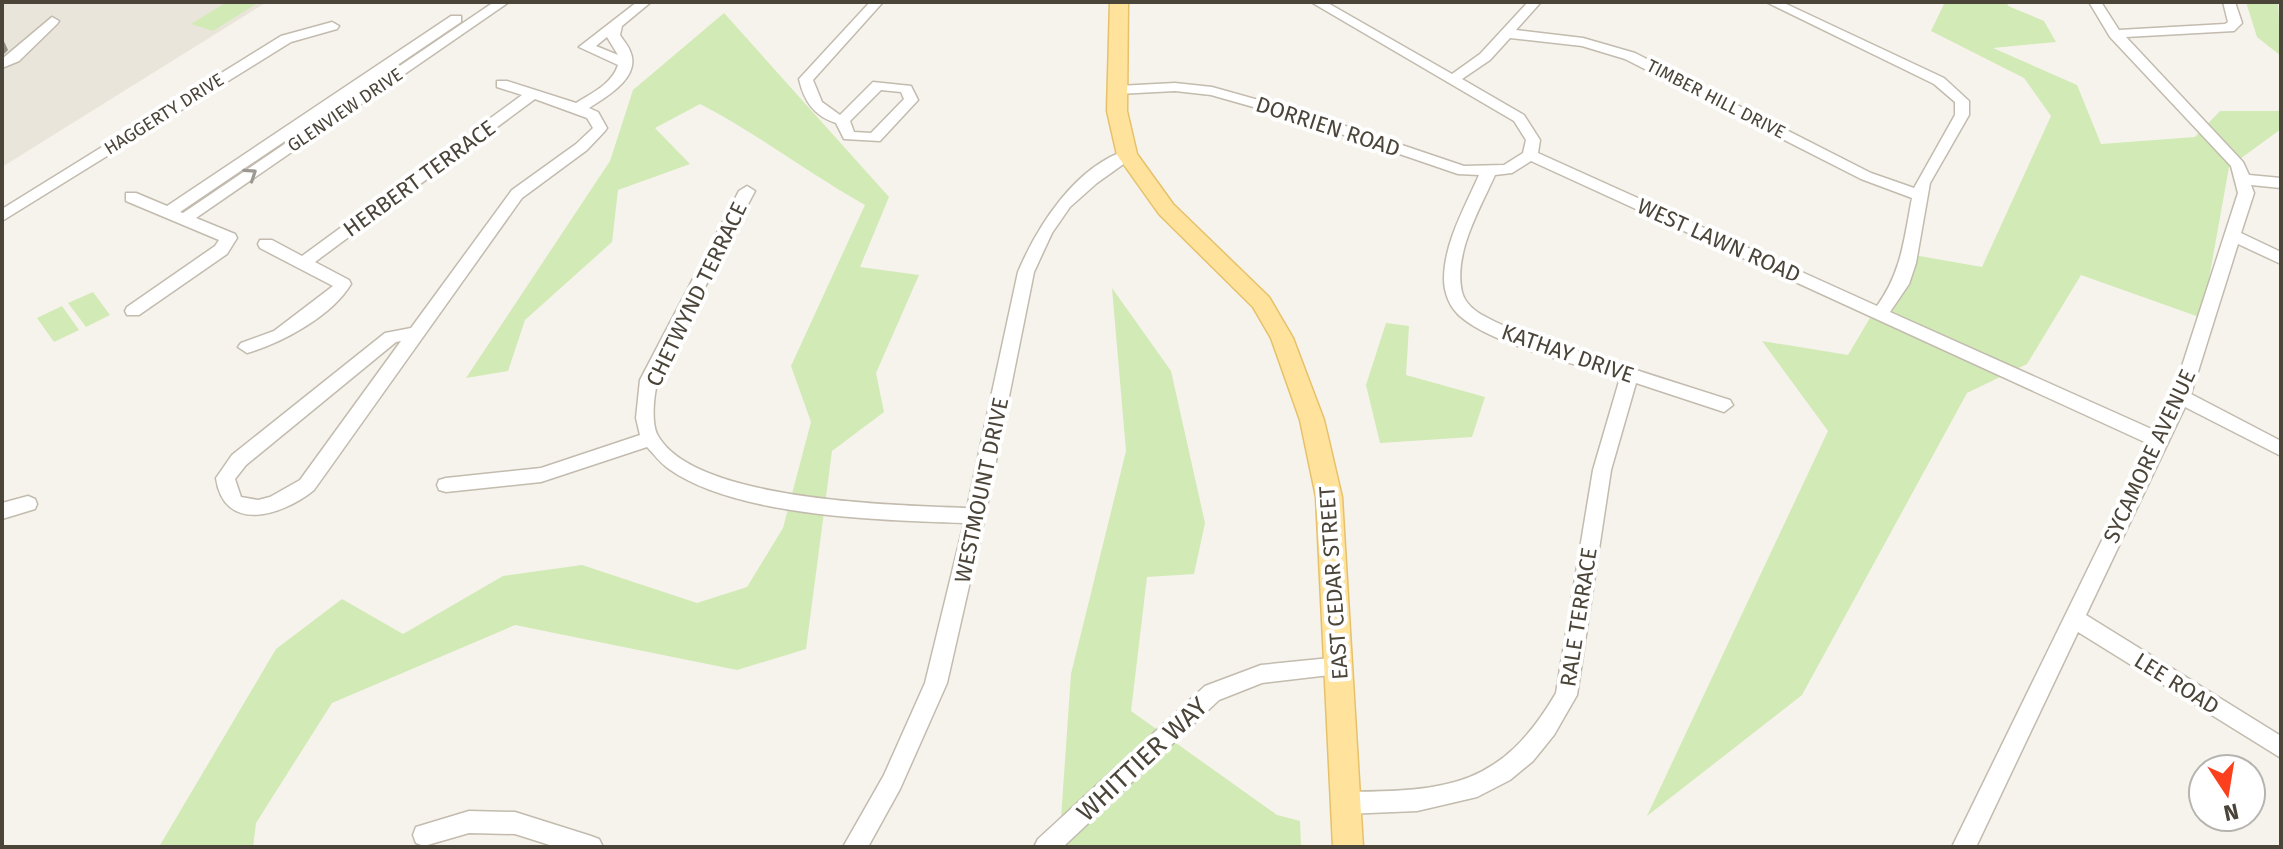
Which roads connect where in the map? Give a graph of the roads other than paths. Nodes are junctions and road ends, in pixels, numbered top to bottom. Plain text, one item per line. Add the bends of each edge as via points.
1 (482, 2) edge
2 (503, 2) edge
3 (645, 2) edge
4 (877, 2) edge
5 (1119, 2) edge
6 (1317, 2) edge
7 (1535, 2) edge
8 (1772, 2) edge
9 (2095, 2) edge
10 (2229, 2) edge
11 (52, 21) dead end
12 (616, 24) junction
13 (332, 26) dead end
14 (1504, 33) junction
15 (2115, 34) junction
16 (625, 63) junction
17 (2, 64) edge
18 (1453, 79) junction
19 (502, 84) dead end
20 (1118, 90) junction
21 (533, 94) junction
22 (578, 108) junction
23 (842, 120) junction
24 (1127, 155) junction
25 (1530, 155) junction
26 (1488, 173) junction
27 (2245, 180) junction
28 (2281, 183) edge
29 (747, 191) dead end
30 (1919, 195) junction
31 (131, 197) dead end
32 (7, 208) edge
33 (170, 211) junction
34 (186, 218) junction
35 (2234, 236) junction
36 (266, 244) dead end
37 (2281, 259) edge
38 (304, 262) junction
39 (133, 311) dead end
40 (1880, 314) junction
41 (416, 333) junction
42 (247, 347) dead end
43 (1630, 375) junction
44 (2181, 397) junction
45 (1724, 405) dead end
46 (650, 439) junction
47 (2158, 440) junction
48 (2281, 449) edge
49 (446, 485) dead end
50 (28, 504) dead end
51 (2, 511) edge
52 (975, 516) junction
53 (2074, 618) junction
54 (1340, 666) junction
55 (2281, 748) edge
56 (1346, 803) junction
57 (424, 835) dead end
58 (591, 847) edge
59 (855, 847) edge
60 (1046, 847) edge
61 (1348, 847) edge
62 (1964, 847) edge

1 - 33 street, GLENVIEW DRIVE
34 -> 2 street, GLENVIEW DRIVE
3 - 12 street
4 - 23 street via 806,79 810,98 832,118
5 - 20 main road, EAST CEDAR STREET
6 - 18 street
7 - 14 street
8 - 30 street via 1939,81 1959,96 1962,115 1932,161
9 - 15 street
10 - 15 street via 2235,23 2229,28
11 - 17 street
12 - 16 street via 613,35
12 - 16 street via 586,47
13 - 32 street, HAGGERTY DRIVE via 286,39
14 - 18 street via 1485,57
14 - 30 street, TIMBER HILL DRIVE via 1583,42 1630,56 1866,176
15 - 27 street via 2238,165
16 - 22 street via 613,84
18 - 25 street via 1526,124 1533,140
19 - 21 street
20 - 24 main road, EAST CEDAR STREET via 1120,136
20 - 26 street, DORRIEN ROAD via 1212,91 1456,169
21 - 22 street
21 - 38 street, HERBERT TERRACE
22 - 41 street via 599,121 595,136 517,194
23 - 23 street via 849,136 875,138 909,105 910,95 900,87 878,85
24 - 52 street, WESTMOUNT DRIVE via 1081,185 1039,237 1026,272
24 - 54 main road, EAST CEDAR STREET via 1166,209 1261,302 1282,338 1312,420 1329,497
25 - 26 street, DORRIEN ROAD via 1517,166
25 - 40 street, WEST LAWN ROAD
26 - 43 street, KATHAY DRIVE via 1454,256 1453,293 1461,307 1490,327
27 - 28 street
27 - 35 street, SYCAMORE AVENUE
29 - 46 street, CHETWYND TERRACE via 649,380
30 - 40 street via 1908,263
31 - 33 street
33 - 34 street
34 - 39 street via 229,241
35 - 37 street
35 - 44 street, SYCAMORE AVENUE
36 - 38 street
38 - 42 street via 341,280 341,288 280,335
40 - 47 street, WEST LAWN ROAD
41 - 41 street via 297,495 268,508 239,504 229,496 225,478 239,460 391,337
43 - 45 street, KATHAY DRIVE
43 - 56 street, RALE TERRACE via 1602,470 1566,695 1550,727 1532,751 1480,787 1412,802
44 - 47 street, SYCAMORE AVENUE
44 - 48 street
46 - 49 street via 541,475
46 - 52 street via 675,463 780,501
47 - 53 street, SYCAMORE AVENUE
50 - 51 street
52 - 59 street, WESTMOUNT DRIVE via 936,683 892,782
53 - 55 street, LEE ROAD
53 - 62 street, SYCAMORE AVENUE
54 - 56 main road, EAST CEDAR STREET
54 - 60 street, WHITTIER WAY via 1261,674 1212,693
56 - 61 main road, EAST CEDAR STREET
57 - 58 street via 469,822 515,823

